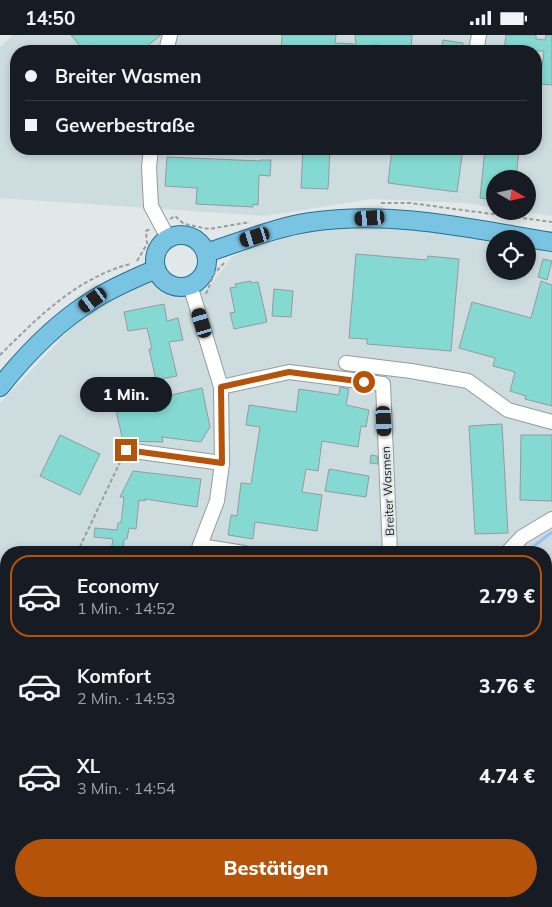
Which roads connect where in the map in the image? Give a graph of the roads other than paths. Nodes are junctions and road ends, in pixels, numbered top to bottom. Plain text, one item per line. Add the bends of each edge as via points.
1 (150, 155) edge
2 (168, 238) junction
3 (552, 242) edge
4 (213, 251) junction
5 (156, 269) junction
6 (190, 285) junction
7 (346, 363) dead end
8 (0, 387) edge
9 (221, 387) junction
10 (552, 422) edge
11 (126, 450) road end
12 (222, 463) junction
13 (552, 519) edge
14 (200, 546) edge
15 (390, 546) edge
16 (514, 546) edge

1 - 2 street via 151,206
2 - 4 main road via 190,236
2 - 5 main road via 156,251
3 - 4 main road via 433,222 370,218 310,222
4 - 6 main road via 200,279
5 - 6 main road via 167,283 176,287
5 - 8 main road via 104,293 63,321 23,359
6 - 9 street
7 - 10 street via 468,381 508,410
9 - 12 street
9 - 15 street, Breiter Wasmen via 289,372 383,384
11 - 12 street
12 - 14 street via 217,501
13 - 16 street via 522,537

